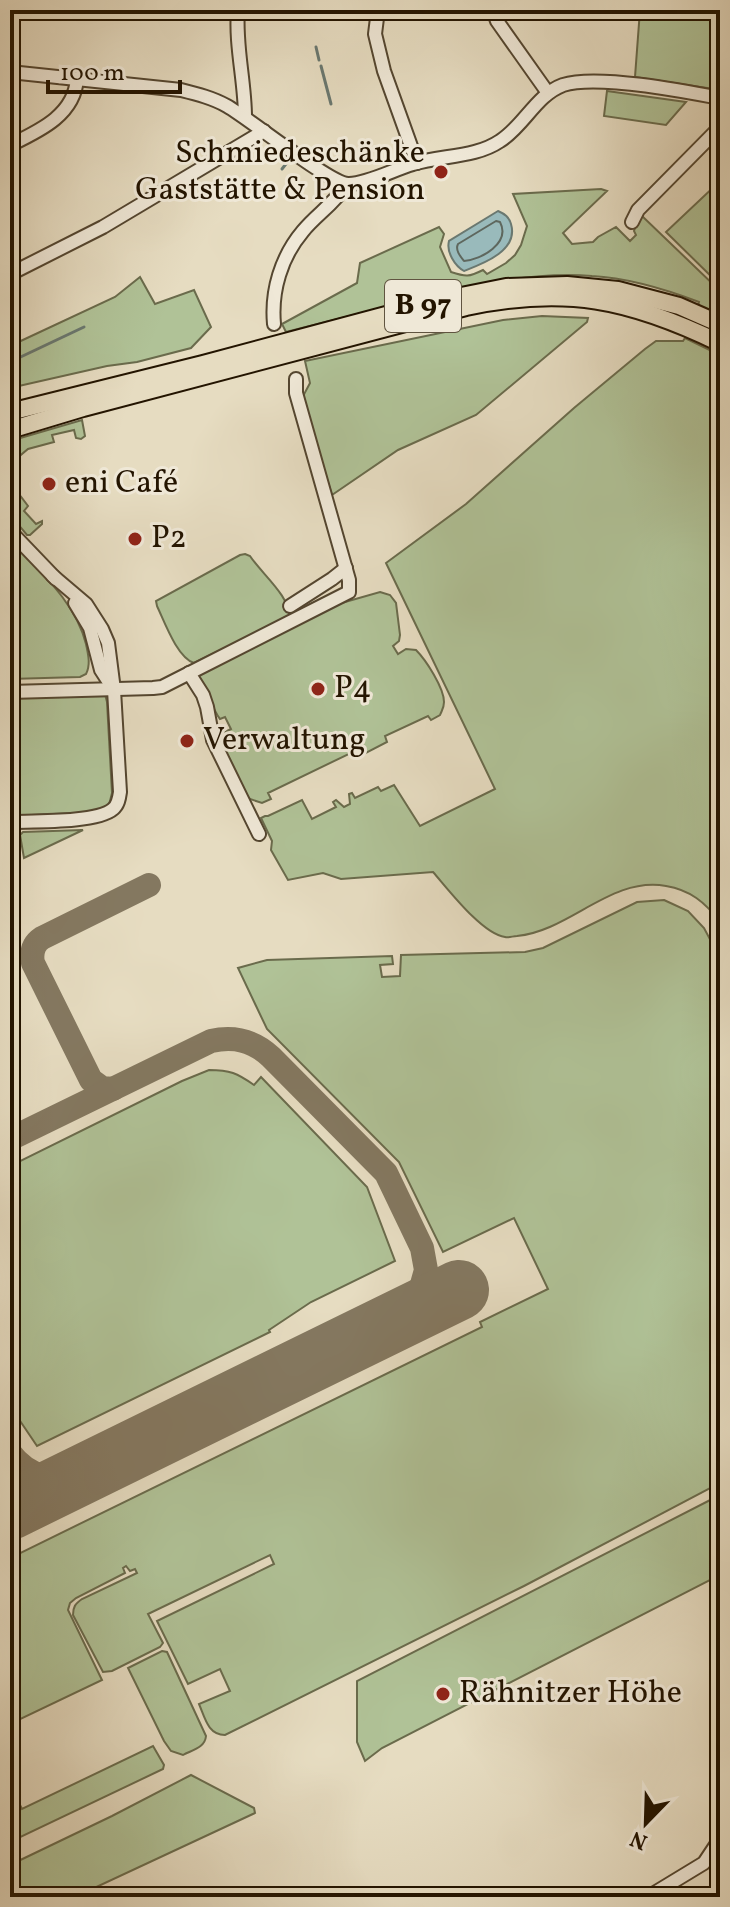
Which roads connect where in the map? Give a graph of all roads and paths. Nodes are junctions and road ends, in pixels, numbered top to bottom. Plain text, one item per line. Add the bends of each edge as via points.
1 (238, 10) edge
2 (378, 10) edge
3 (493, 10) edge
4 (10, 72) edge
5 (77, 78) junction
6 (548, 93) junction
7 (720, 98) edge
8 (245, 117) junction
9 (720, 127) edge
10 (264, 131) junction
11 (10, 145) edge
12 (417, 163) junction
13 (346, 185) junction
14 (632, 222) dead end
15 (10, 274) edge
16 (274, 324) dead end
17 (720, 324) edge
18 (720, 343) edge
19 (296, 379) dead end
20 (10, 412) edge
21 (10, 430) edge
22 (10, 531) edge
23 (346, 568) junction
24 (53, 576) junction
25 (290, 606) dead end
26 (99, 664) junction
27 (189, 673) junction
28 (72, 690) junction
29 (114, 690) junction
30 (10, 692) edge
31 (10, 822) edge
32 (259, 834) dead end
33 (720, 1839) edge
34 (648, 1897) edge

1 - 8 street
2 - 12 street via 375,34 384,71
3 - 6 street
4 - 5 street
5 - 8 street via 192,93
5 - 11 street via 65,110 54,122
6 - 7 street via 584,81
6 - 12 street via 499,143
8 - 10 street
9 - 14 street
10 - 13 street
10 - 15 street via 103,227
12 - 13 street
13 - 16 street via 302,232 279,272
17 - 20 main road, B 97 via 679,306 618,290 506,287
18 - 21 main road, B 97 via 668,319 608,302 505,300
19 - 23 street
22 - 24 street
23 - 25 street
23 - 27 street via 349,592
24 - 26 street via 90,628
24 - 29 street via 86,604 102,629
26 - 28 street via 91,679
26 - 29 street
27 - 29 street via 162,687
27 - 32 street via 203,695 213,740
28 - 29 street
28 - 30 street
29 - 31 street via 117,805 97,817
33 - 34 street via 704,1863

